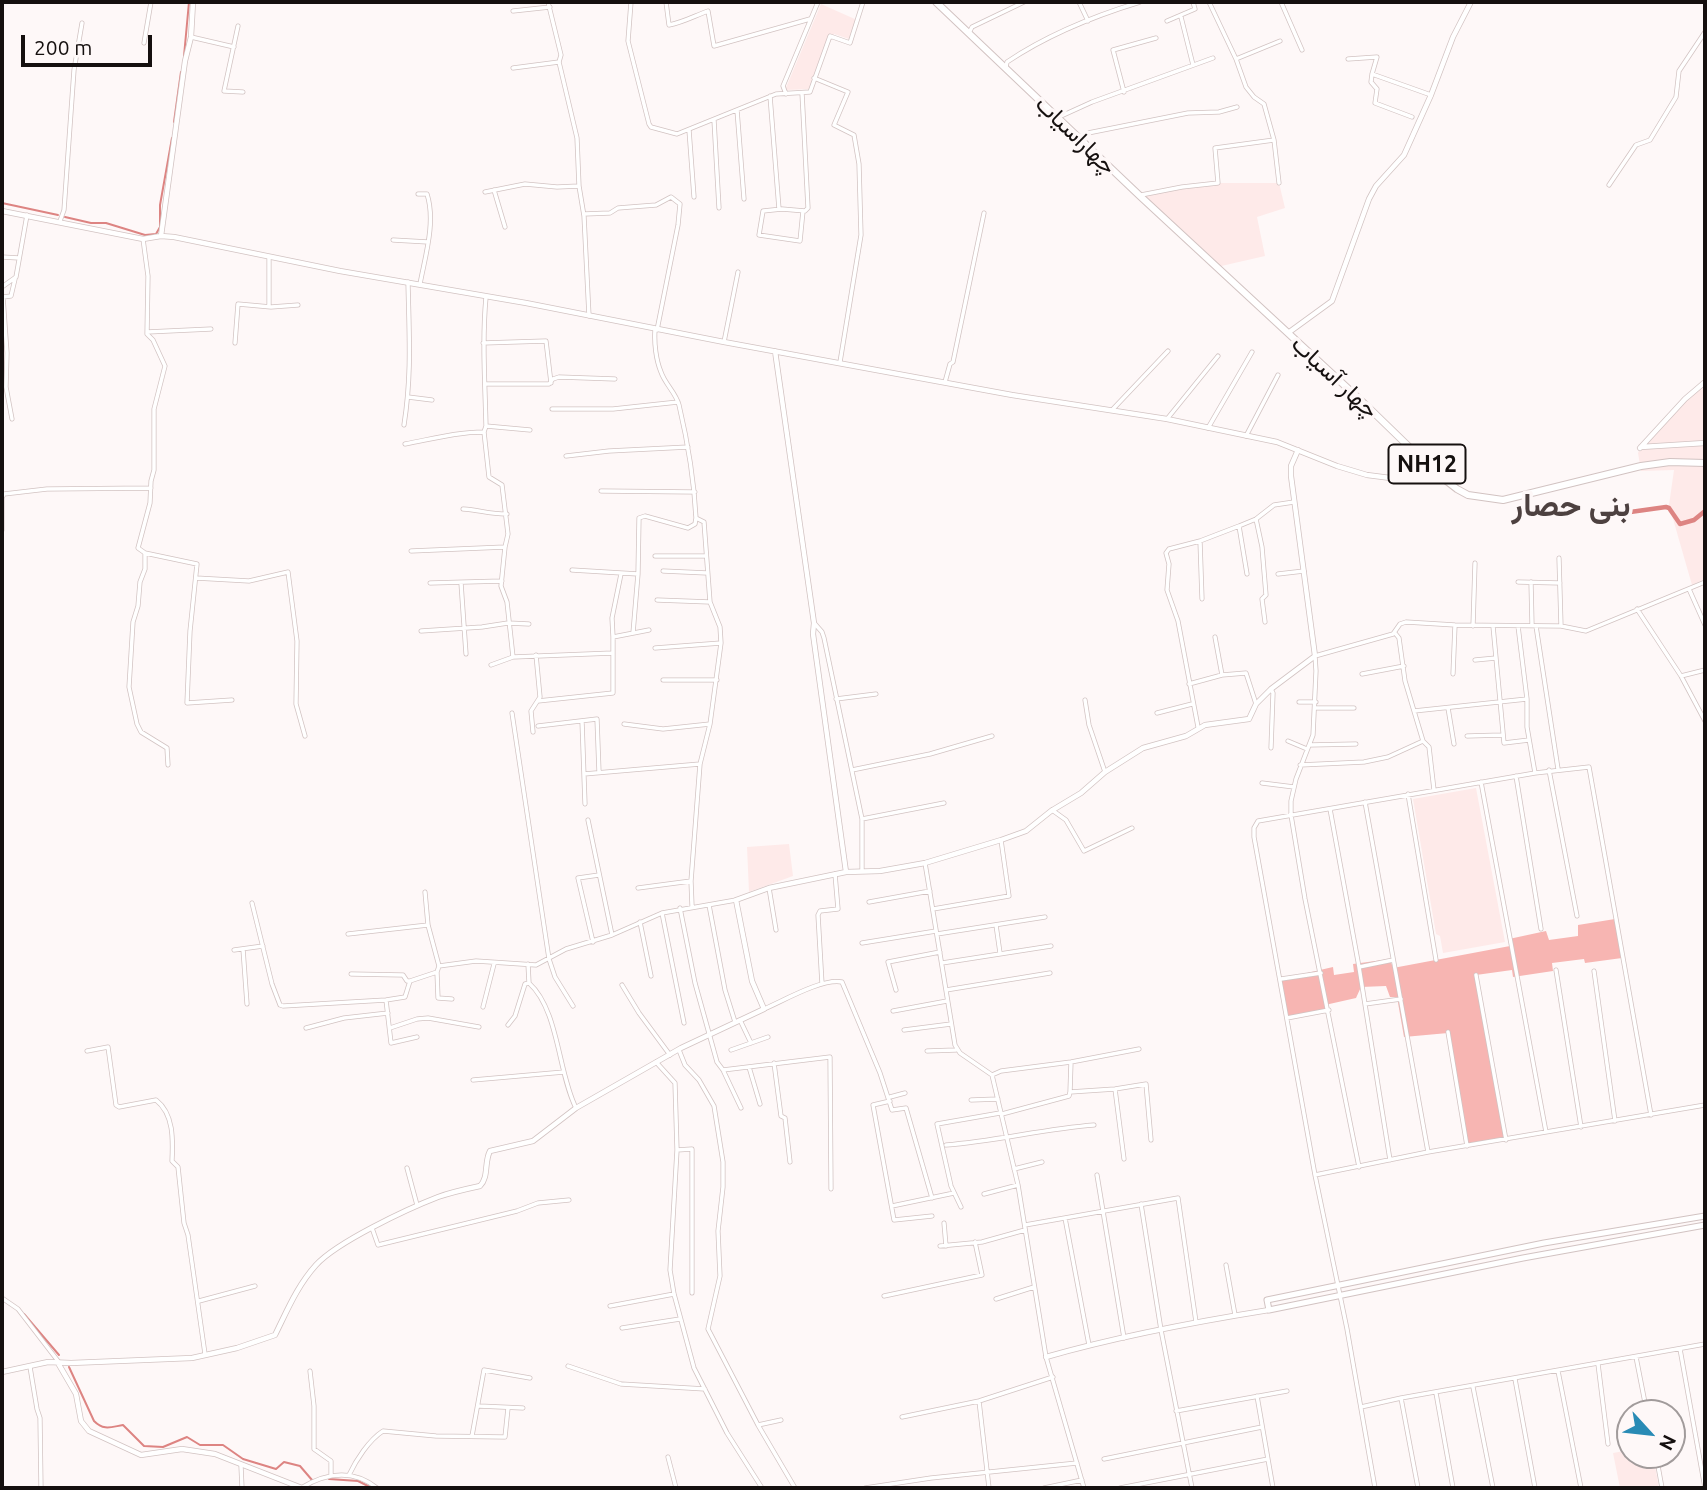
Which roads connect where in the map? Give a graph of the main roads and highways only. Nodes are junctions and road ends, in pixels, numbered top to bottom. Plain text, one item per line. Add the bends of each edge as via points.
1 (936, 2) edge
2 (1217, 267) joint
3 (1704, 462) edge
4 (1705, 1216) edge
5 (1705, 1225) edge
6 (1544, 1243) junction
7 (1532, 1245) junction
8 (1546, 1253) junction
9 (1534, 1255) junction

1 - 2 highway, چهاراسیاب / NH12
2 - 3 highway, چهار آسیاب / NH12 via 1435,472 1468,495 1503,500 1641,466
4 - 6 main road
5 - 8 main road
6 - 7 main road
6 - 8 main road
7 - 9 main road
7 - 9 main road via 1267,1300 1269,1310
8 - 9 main road

